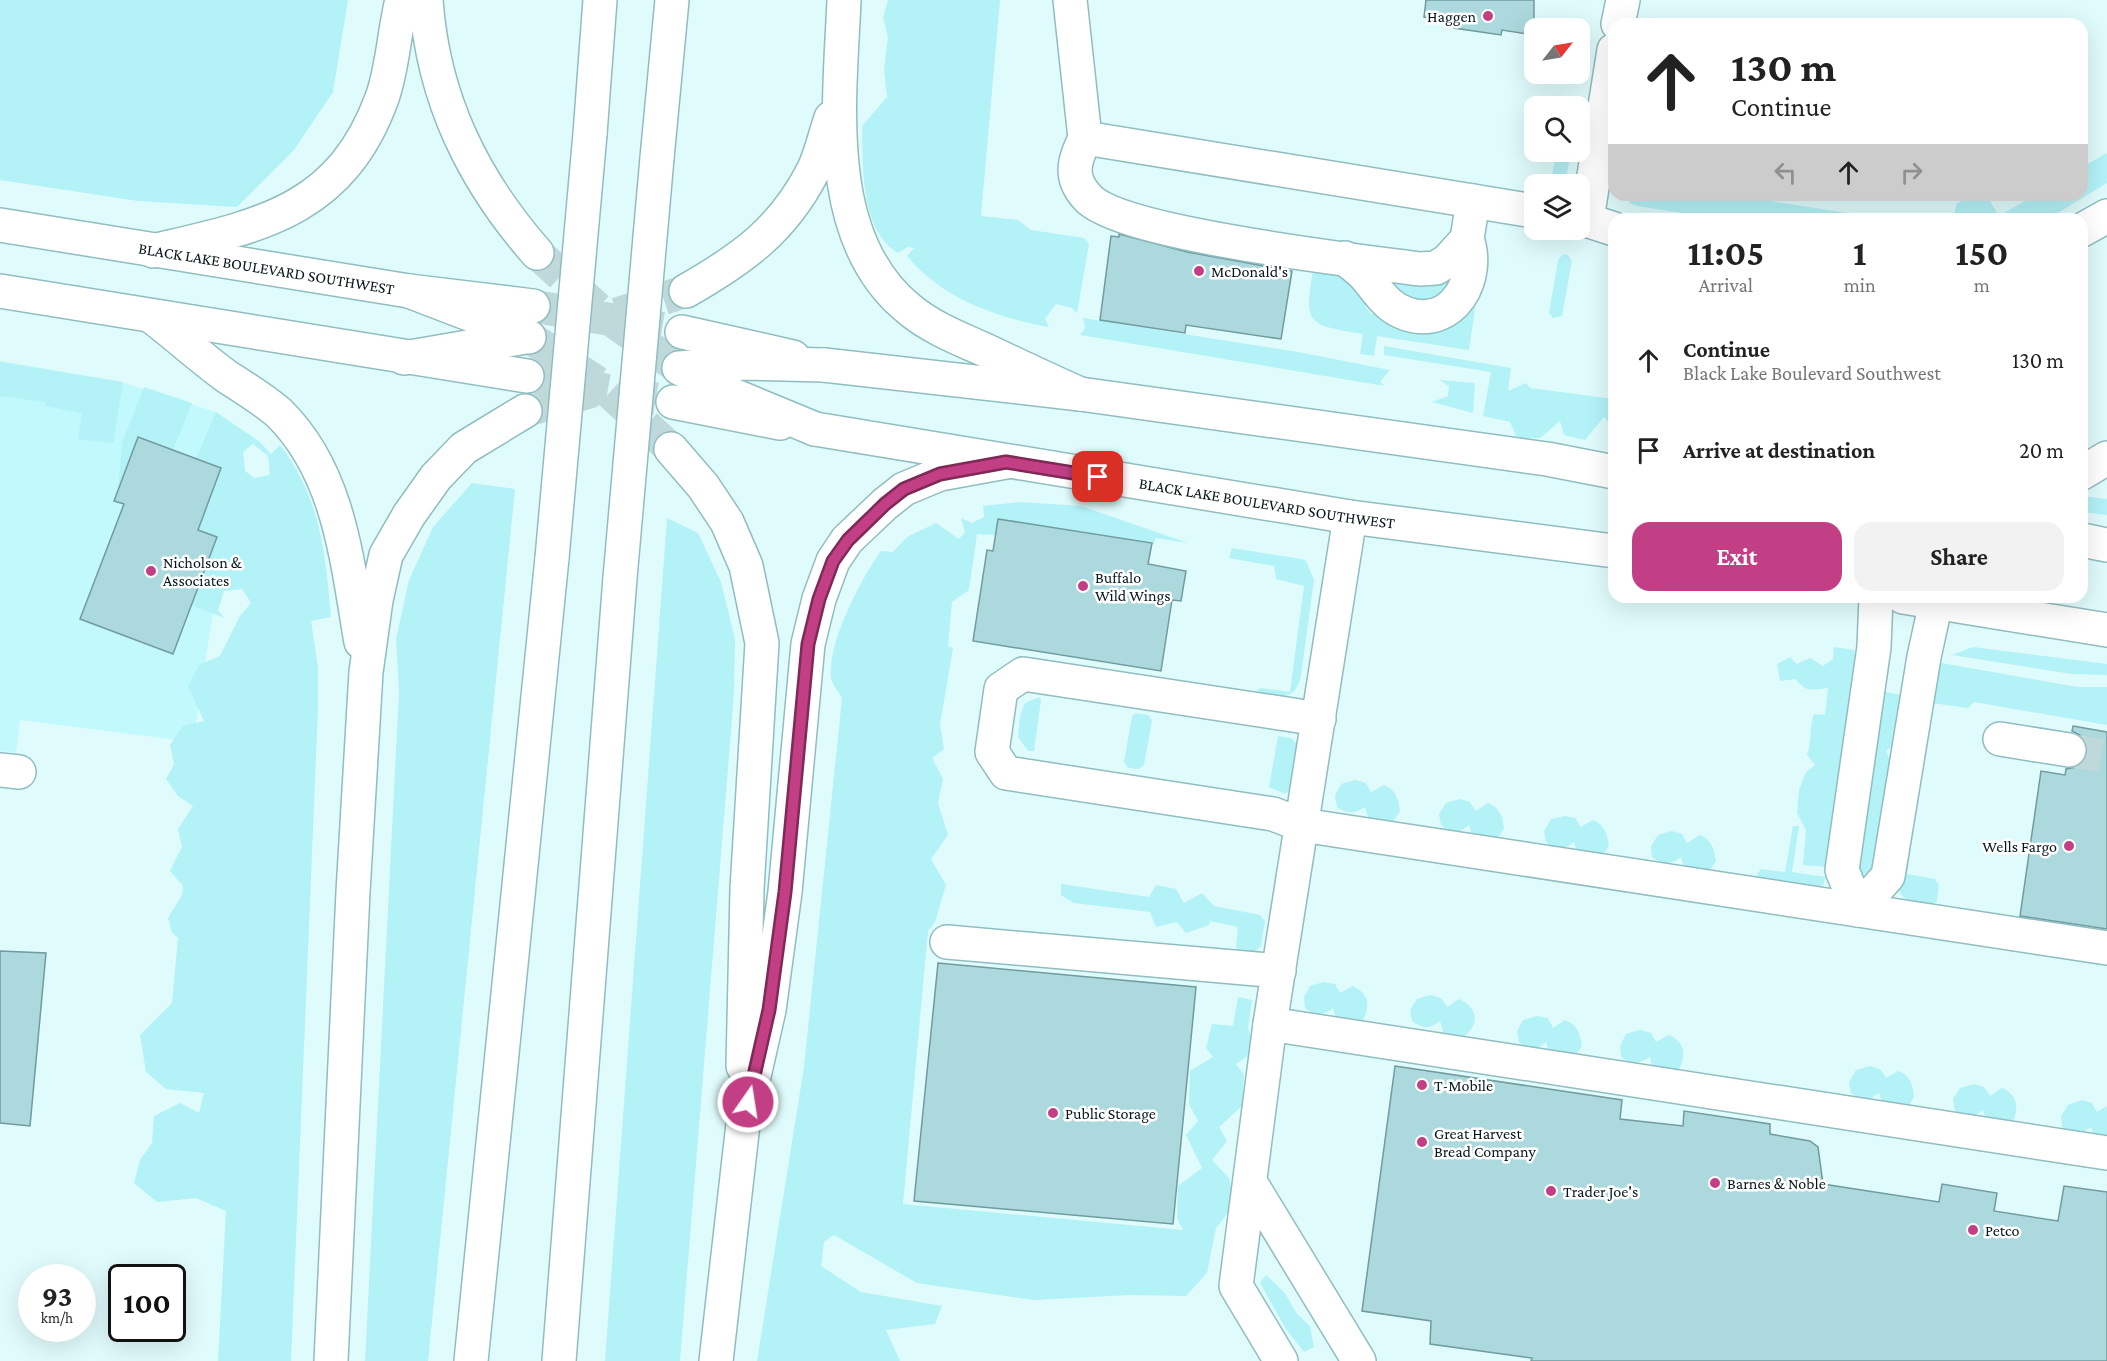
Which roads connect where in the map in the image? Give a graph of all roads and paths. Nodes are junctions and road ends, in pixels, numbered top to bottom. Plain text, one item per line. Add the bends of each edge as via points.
1 (402, 0) edge
2 (426, 0) edge
3 (600, 0) edge
4 (672, 0) edge
5 (844, 0) edge
6 (1070, 0) edge
7 (1096, 0) edge
8 (1623, 0) edge
9 (1619, 18) edge
10 (1075, 32) junction
11 (840, 91) junction
12 (1608, 99) edge
13 (1085, 138) junction
14 (1473, 201) junction
15 (1524, 209) edge
16 (2107, 216) edge
17 (1593, 222) edge
18 (0, 225) edge
19 (2088, 227) edge
20 (1467, 239) junction
21 (153, 251) junction
22 (537, 253) tunnel mouth
23 (1345, 258) junction
24 (0, 291) edge
25 (409, 291) junction
26 (686, 291) tunnel mouth
27 (532, 306) tunnel mouth
28 (151, 316) junction
29 (682, 332) tunnel mouth
30 (404, 358) junction
31 (824, 364) junction
32 (527, 376) tunnel mouth
33 (1080, 394) junction
34 (673, 402) tunnel mouth
35 (525, 411) tunnel mouth
36 (815, 429) junction
37 (671, 449) tunnel mouth
38 (2107, 458) edge
39 (1006, 462) junction
40 (2088, 469) edge
41 (1608, 471) edge
42 (1350, 517) junction
43 (2088, 541) edge
44 (2107, 545) edge
45 (1608, 550) edge
46 (1876, 603) edge
47 (1935, 603) edge
48 (1941, 603) edge
49 (2107, 630) edge
50 (366, 672) junction
51 (1319, 719) junction
52 (2000, 739) dead end
53 (2069, 750) tunnel mouth
54 (1302, 825) junction
55 (1858, 910) junction
56 (947, 942) dead end
57 (2107, 948) edge
58 (1279, 971) junction
59 (1270, 1024) junction
60 (743, 1125) junction
61 (2107, 1153) edge
62 (1250, 1182) junction
63 (331, 1361) edge
64 (471, 1361) edge
65 (559, 1361) edge
66 (716, 1361) edge
67 (1281, 1361) edge
68 (1359, 1361) edge

1 - 21 main road via 383,96 369,129 332,180 307,202 267,221
2 - 22 main road via 434,59 448,108 470,161 503,213
3 - 64 main road, bridge via 552,558
4 - 65 main road, bridge via 620,578
5 - 11 main road
6 - 10 main road
7 - 10 main road
8 - 9 main road
10 - 13 main road
11 - 26 main road via 814,170 791,207 734,264
11 - 33 main road via 840,166 852,218 864,250 884,284 909,310 945,332
12 - 17 main road
13 - 14 main road
13 - 23 main road via 1074,162 1077,180 1086,196 1110,212 1186,233
14 - 15 main road
14 - 20 main road
16 - 19 main road
18 - 21 main road, BLACK LAKE BOULEVARD SOUTHWEST
20 - 23 main road via 1436,268
20 - 23 main road via 1472,254 1466,289 1448,309 1426,317 1407,314 1387,303
21 - 25 main road, BLACK LAKE BOULEVARD SOUTHWEST
24 - 28 main road
25 - 27 main road, BLACK LAKE BOULEVARD SOUTHWEST
25 - 30 main road via 529,337
28 - 30 main road
28 - 50 main road via 224,375 278,412 313,458 328,487 343,540
29 - 31 main road
30 - 32 main road
31 - 33 main road
31 - 36 main road via 746,363 679,368
33 - 41 main road
34 - 36 main road, BLACK LAKE BOULEVARD SOUTHWEST
35 - 50 main road via 464,448 436,477 409,515 387,555
36 - 39 main road, BLACK LAKE BOULEVARD SOUTHWEST
37 - 60 main road via 727,522 746,566 762,643 742,1004
38 - 40 main road
39 - 42 main road, BLACK LAKE BOULEVARD SOUTHWEST
39 - 60 main road via 940,474 904,489 865,522 833,561 808,644 782,916 769,1010
42 - 45 main road, BLACK LAKE BOULEVARD SOUTHWEST
42 - 51 main road
43 - 44 main road
46 - 55 main road via 1874,647 1842,870
47 - 55 main road via 1888,876
48 - 49 main road
50 - 63 main road
51 - 54 main road
51 - 54 main road via 1023,674 1001,689 992,752 1006,773 1273,814
52 - 53 main road
54 - 55 main road
54 - 58 main road
55 - 57 main road
56 - 58 main road
58 - 59 main road
59 - 61 main road
59 - 62 main road
60 - 66 main road
62 - 67 main road via 1236,1286
62 - 68 main road

